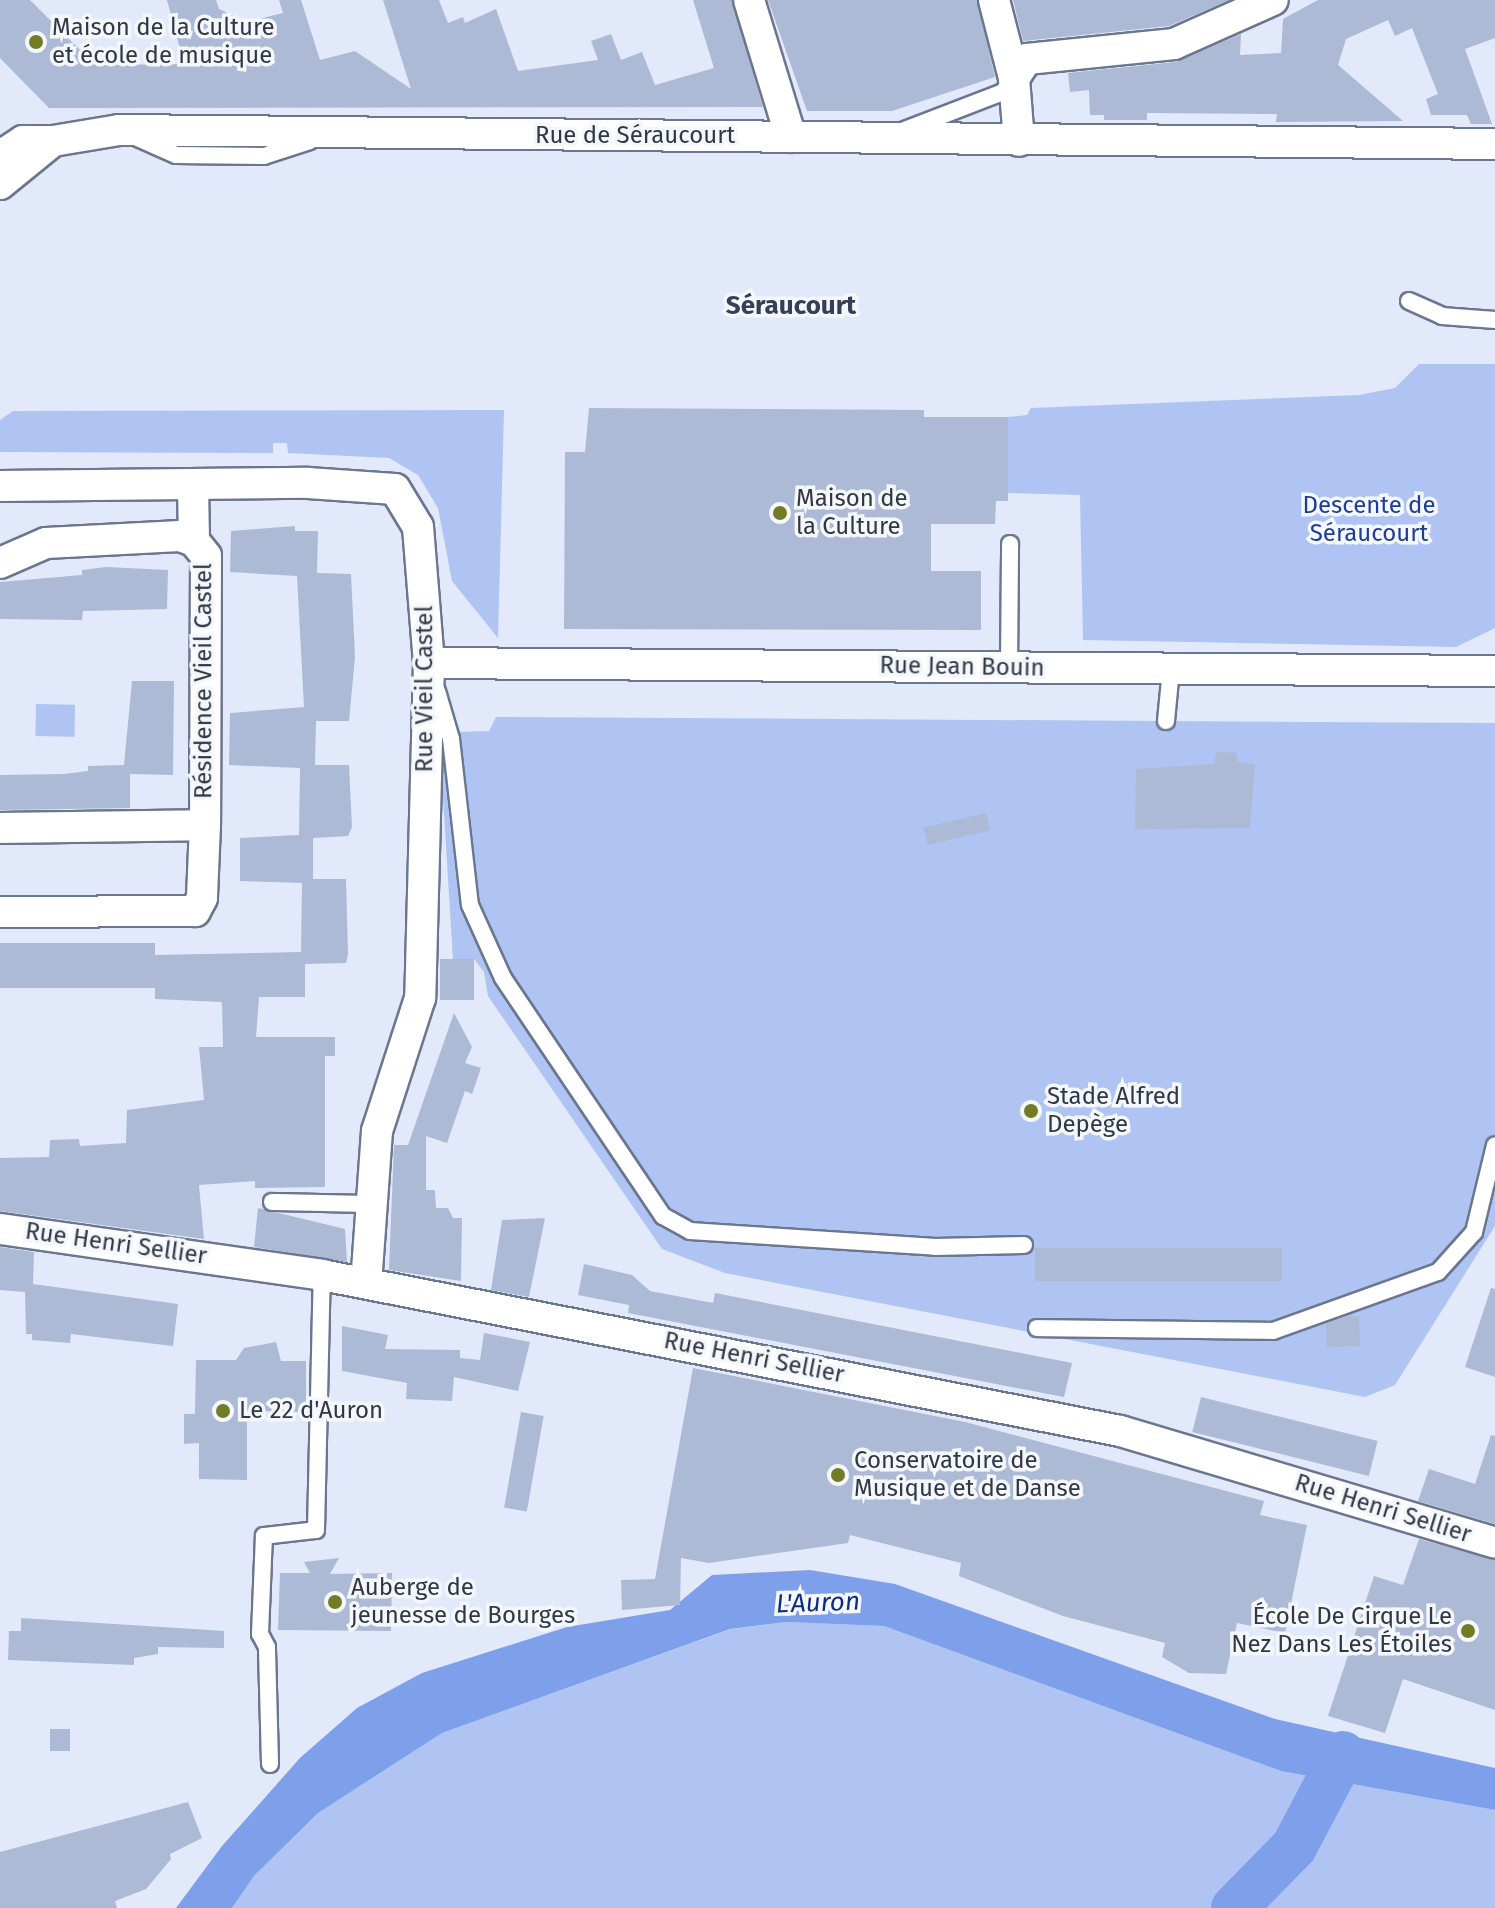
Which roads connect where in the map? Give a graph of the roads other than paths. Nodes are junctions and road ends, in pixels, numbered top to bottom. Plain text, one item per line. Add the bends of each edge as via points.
1 (749, 0) edge
2 (994, 0) edge
3 (1273, 0) edge
4 (1014, 78) junction
5 (791, 137) junction
6 (888, 137) junction
7 (53, 141) junction
8 (1019, 141) junction
9 (1495, 144) edge
10 (0, 156) edge
11 (0, 184) edge
12 (1409, 301) dead end
13 (1495, 320) edge
14 (0, 486) edge
15 (193, 487) junction
16 (194, 541) junction
17 (1010, 544) dead end
18 (0, 563) edge
19 (429, 663) junction
20 (1009, 667) junction
21 (1171, 669) junction
22 (1495, 671) edge
23 (1166, 721) dead end
24 (205, 825) junction
25 (0, 828) edge
26 (0, 912) edge
27 (1495, 1145) edge
28 (272, 1202) dead end
29 (371, 1204) junction
30 (0, 1229) edge
31 (1024, 1245) dead end
32 (322, 1275) junction
33 (366, 1283) junction
34 (1037, 1328) dead end
35 (1495, 1543) edge
36 (270, 1764) dead end

1 - 5 street
2 - 4 street
3 - 4 street via 1174,44 1027,59
4 - 6 lane via 1003,92
4 - 8 street
5 - 6 street, Rue de Séraucourt
5 - 7 street, Rue de Séraucourt via 119,130
6 - 8 street, Rue de Séraucourt
7 - 10 street, Rue de Séraucourt via 23,141
7 - 11 street, Rue de Séraucourt
8 - 9 street, Rue de Séraucourt
12 - 13 lane via 1442,316
14 - 15 street, Rue Vieil Castel
15 - 16 street, Résidence Vieil Castel
15 - 19 street, Rue Vieil Castel via 308,483 395,489 418,527
16 - 18 street, Résidence Vieil Castel via 180,536 46,543
16 - 24 street, Résidence Vieil Castel via 206,556
17 - 20 lane
19 - 20 street, Rue Jean Bouin
19 - 29 street, Rue Vieil Castel via 420,998 377,1131
19 - 31 lane via 451,739 470,905 503,978 663,1216 690,1231 935,1247
20 - 21 street, Rue Jean Bouin
21 - 22 street, Rue Jean Bouin
21 - 23 lane
24 - 25 street, Résidence Vieil Castel
24 - 26 street, Résidence Vieil Castel via 202,898 195,911
27 - 34 lane via 1474,1232 1438,1272 1273,1331
28 - 29 lane
29 - 33 street, Rue Vieil Castel
30 - 32 street, Rue Henri Sellier
32 - 33 street, Rue Henri Sellier
32 - 36 lane via 316,1530 264,1536 260,1634 267,1647
33 - 35 street, Rue Henri Sellier via 1120,1431

